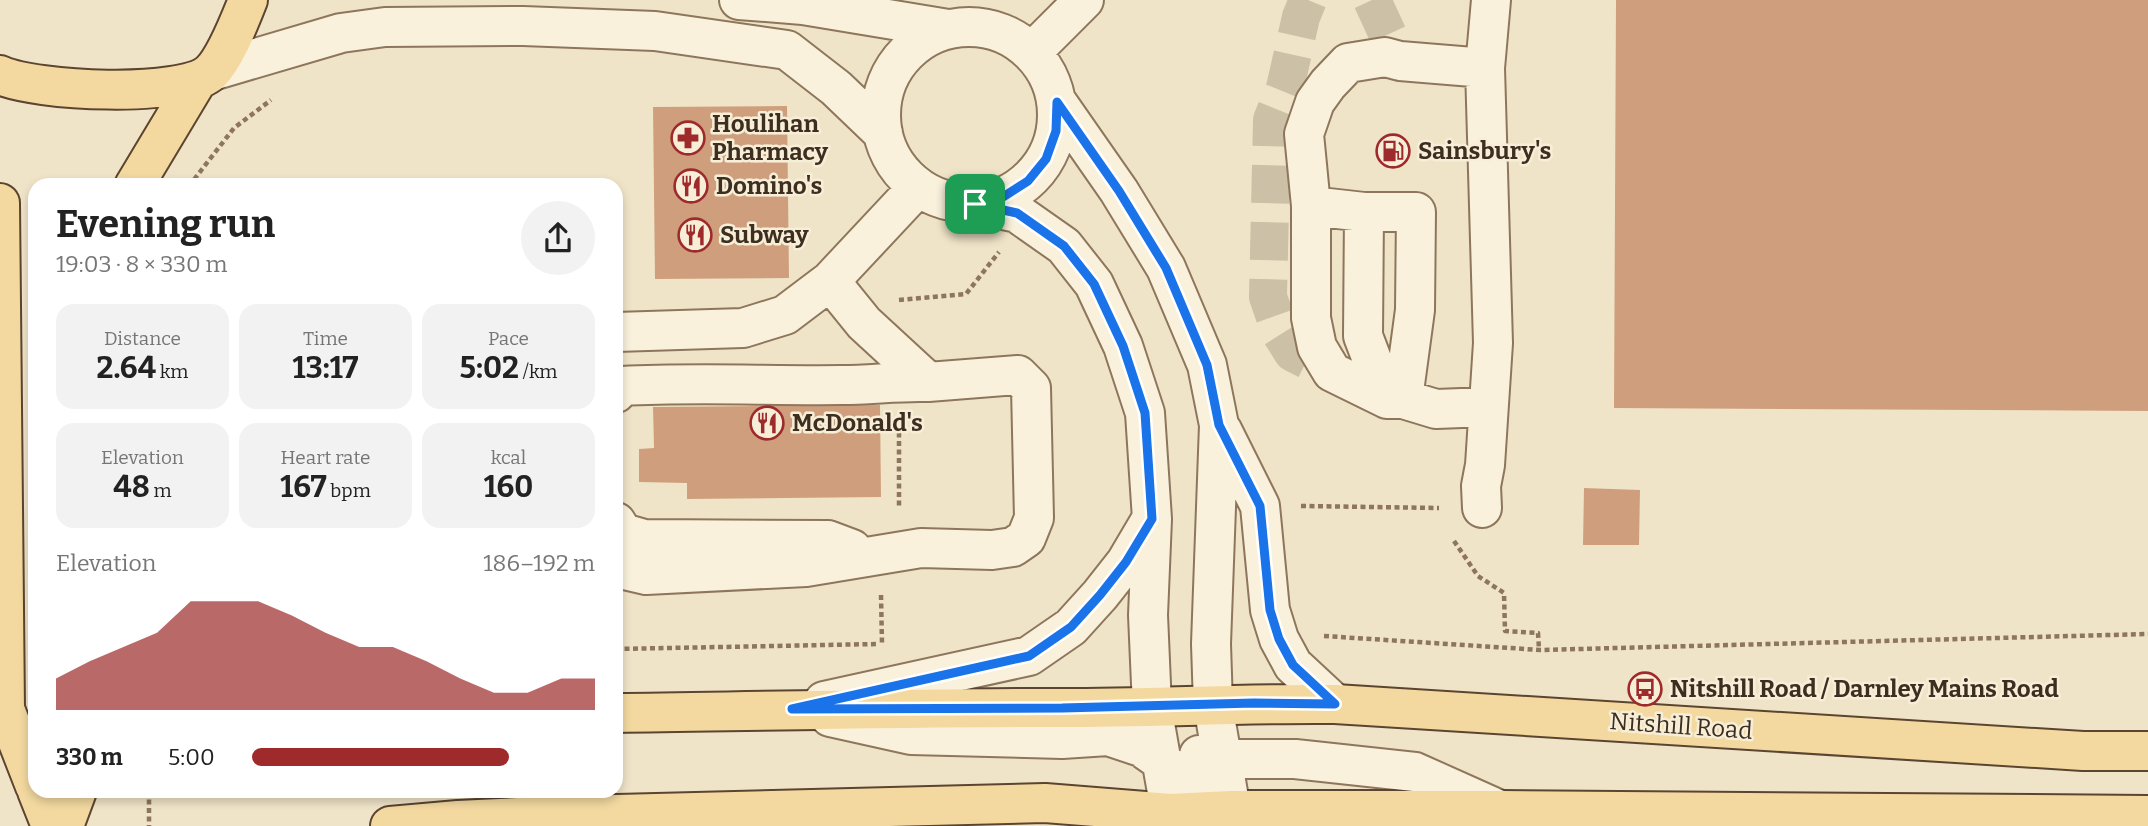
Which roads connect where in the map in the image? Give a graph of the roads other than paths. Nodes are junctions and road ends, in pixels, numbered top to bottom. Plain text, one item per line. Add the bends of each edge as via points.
1 (247, 0) edge
2 (739, 0) edge
3 (1084, 0) edge
4 (1491, 0) edge
5 (610, 15) edge
6 (948, 29) junction
7 (1032, 52) junction
8 (1485, 68) junction
9 (0, 75) edge
10 (204, 76) junction
11 (1057, 102) junction
12 (883, 133) junction
13 (139, 178) edge
14 (918, 187) junction
15 (0, 203) edge
16 (975, 204) junction
17 (1311, 205) junction
18 (1364, 212) junction
19 (830, 281) junction
20 (623, 332) edge
21 (914, 382) junction
22 (623, 386) edge
23 (1395, 399) junction
24 (1488, 407) junction
25 (1219, 425) junction
26 (1482, 508) road end
27 (1152, 519) junction
28 (623, 533) edge
29 (623, 570) edge
30 (874, 570) junction
31 (1335, 704) junction
32 (1213, 705) junction
33 (1152, 707) junction
34 (792, 709) junction
35 (13, 710) edge
36 (623, 713) edge
37 (2148, 751) edge
38 (1161, 759) junction
39 (1223, 759) junction
40 (28, 762) edge
41 (40, 798) edge
42 (74, 798) edge
43 (1500, 810) junction
44 (2148, 815) edge
45 (1231, 818) edge
46 (1171, 820) edge
47 (51, 826) edge
48 (64, 826) edge
49 (390, 826) edge
50 (1447, 826) edge

1 - 10 main road via 235,32
2 - 6 street via 803,5
3 - 7 street
4 - 8 street
5 - 10 street via 523,26 385,27 341,33
5 - 12 street via 655,31 787,50
6 - 7 street via 978,27 1007,35
6 - 12 street via 923,40 902,57 888,81 881,107
7 - 11 street via 1048,75
8 - 17 street via 1385,57 1348,63 1315,102 1304,134
8 - 24 street via 1493,342
9 - 10 main road via 52,86 107,89 168,87
10 - 13 main road
11 - 16 street via 1056,131 1046,159 1028,181 1003,197
11 - 25 street via 1166,268 1207,365
12 - 14 street via 901,172
14 - 16 street via 955,203
14 - 19 street
15 - 35 main road
16 - 27 street via 1017,213 1064,246 1094,284 1123,346 1145,413
17 - 18 street
17 - 23 street via 1311,318 1317,347 1332,372
18 - 23 street via 1363,336
18 - 23 street via 1416,212 1415,310
19 - 20 street via 785,315 743,328
19 - 21 street
21 - 22 street
21 - 30 street via 1018,375 1031,388 1034,518 1026,538 1013,547 992,551 921,548
23 - 24 street via 1436,409
24 - 26 street
25 - 31 street via 1260,506 1270,610 1279,639 1293,665
25 - 32 street
27 - 33 street via 1148,615
27 - 34 street via 1100,595 1071,627 1029,656
28 - 30 street via 644,539 828,540
29 - 30 street via 646,575 806,566
31 - 32 main road, Nitshill Road
31 - 37 main road, Nitshill Road via 2083,751
32 - 33 main road, Nitshill Road
32 - 39 street
33 - 34 main road, Nitshill Road
33 - 38 street
33 - 39 street via 1186,749
34 - 36 main road, Nitshill Road
34 - 38 street via 911,735 1108,736
35 - 40 main road
38 - 45 street
38 - 46 street
39 - 43 street via 1295,759 1415,772
39 - 45 street
41 - 47 main road
42 - 48 main road
43 - 44 main road
43 - 45 main road
43 - 50 street
45 - 46 main road
46 - 49 main road via 1045,803 538,816

